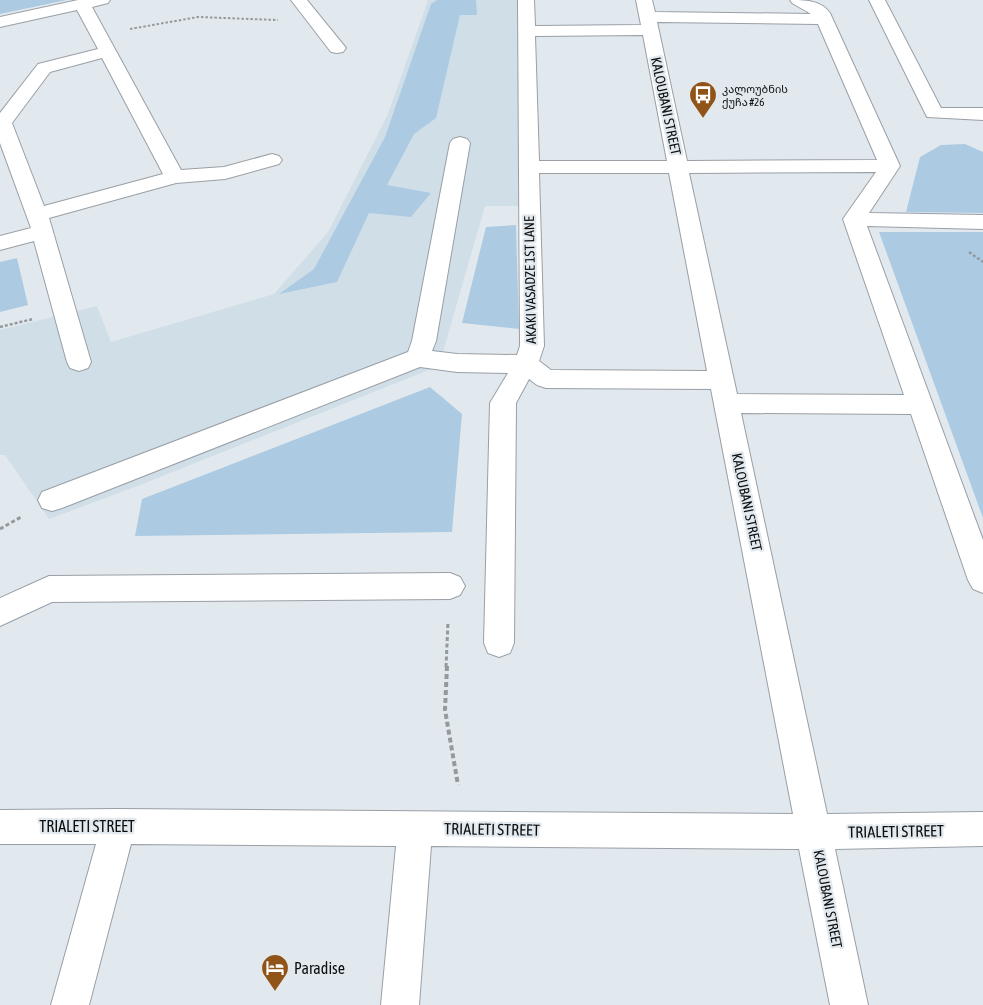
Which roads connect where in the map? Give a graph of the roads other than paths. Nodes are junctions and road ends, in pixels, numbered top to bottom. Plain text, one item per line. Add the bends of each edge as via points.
1 (102, 0) edge
2 (298, 0) edge
3 (526, 0) edge
4 (784, 0) edge
5 (798, 0) edge
6 (877, 0) edge
7 (82, 4) junction
8 (647, 15) edge
9 (772, 18) junction
10 (825, 19) junction
11 (0, 22) edge
12 (526, 31) junction
13 (103, 43) junction
14 (337, 48) dead end
15 (983, 114) edge
16 (1, 124) edge
17 (460, 143) dead end
18 (272, 160) dead end
19 (890, 166) junction
20 (528, 167) junction
21 (679, 168) junction
22 (175, 178) junction
23 (854, 219) junction
24 (983, 222) edge
25 (40, 223) junction
26 (0, 244) edge
27 (418, 358) junction
28 (79, 362) dead end
29 (526, 364) junction
30 (724, 391) junction
31 (920, 405) junction
32 (52, 500) dead end
33 (983, 580) edge
34 (450, 586) road end
35 (0, 613) edge
36 (498, 643) dead end
37 (118, 826) junction
38 (0, 827) edge
39 (415, 829) junction
40 (983, 829) edge
41 (815, 832) junction
42 (70, 1005) edge
43 (400, 1005) edge
44 (849, 1005) edge

1 - 7 street
2 - 14 street
3 - 12 street, AKAKI VASADZE 1ST LANE
4 - 9 street
5 - 10 street via 822,13
6 - 15 street via 934,113
7 - 11 street
7 - 13 street
8 - 9 street
8 - 12 street
8 - 21 street, KALOUBANI STREET
9 - 10 street
10 - 19 street
12 - 20 street, AKAKI VASADZE 1ST LANE
13 - 16 street via 44,68
13 - 22 street
16 - 25 street
17 - 27 street via 424,341
18 - 22 street via 225,173
19 - 21 street
19 - 23 street
20 - 21 street
20 - 29 street, AKAKI VASADZE 1ST LANE via 532,346
21 - 30 street, KALOUBANI STREET
22 - 25 street
23 - 24 street
23 - 31 street
25 - 26 street
25 - 28 street
27 - 29 street via 456,363
27 - 32 street
29 - 30 street via 546,379
29 - 36 street, AKAKI VASADZE 1ST LANE via 502,403
30 - 31 street
30 - 41 street, KALOUBANI STREET
31 - 33 street
34 - 35 street via 49,589
37 - 38 street, TRIALETI STREET
37 - 39 street, TRIALETI STREET
37 - 42 street
39 - 41 street, TRIALETI STREET
39 - 43 street
40 - 41 street, TRIALETI STREET
41 - 44 street, KALOUBANI STREET

